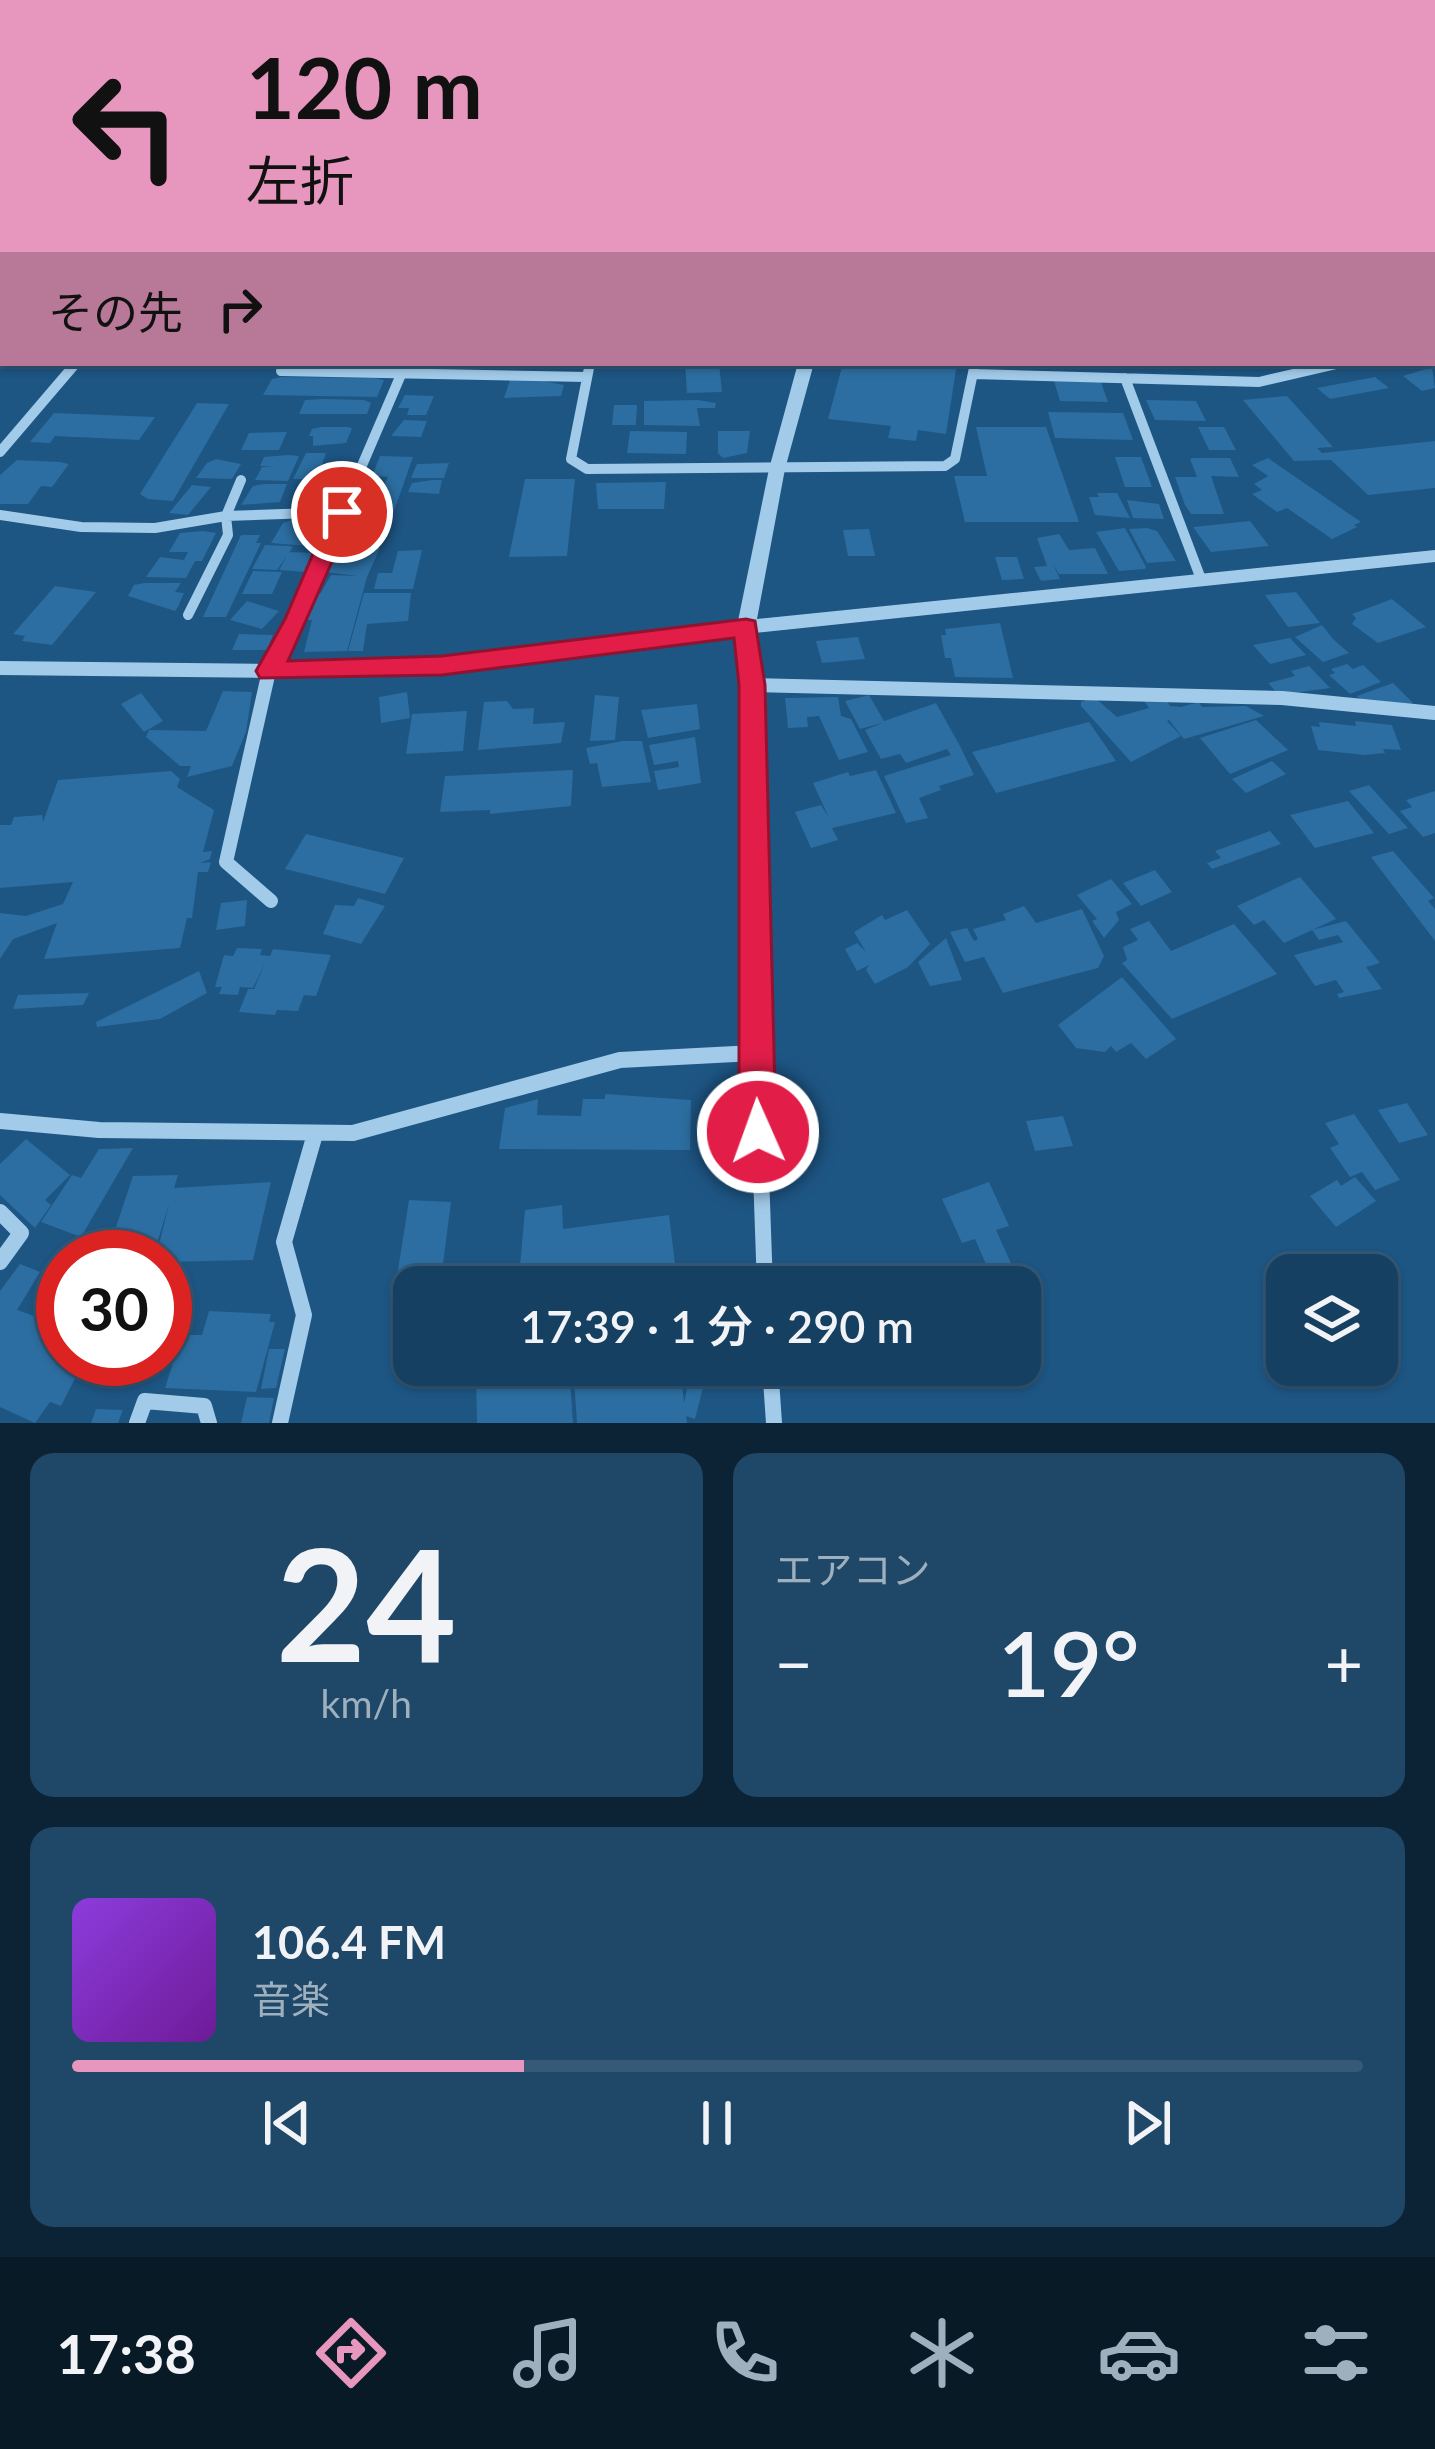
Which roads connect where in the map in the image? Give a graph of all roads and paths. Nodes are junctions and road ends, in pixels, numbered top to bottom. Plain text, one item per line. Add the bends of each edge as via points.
1 (73, 366) edge
2 (589, 366) edge
3 (805, 366) edge
4 (1329, 366) edge
5 (403, 368) edge
6 (975, 369) edge
7 (281, 371) dead end
8 (587, 377) junction
9 (1125, 378) junction
10 (0, 452) edge
11 (777, 469) junction
12 (241, 480) dead end
13 (342, 512) junction
14 (0, 515) edge
15 (226, 516) junction
16 (1435, 556) edge
17 (1201, 579) junction
18 (188, 616) dead end
19 (746, 628) junction
20 (0, 668) edge
21 (269, 671) junction
22 (752, 685) junction
23 (1435, 713) edge
24 (271, 901) dead end
25 (754, 1053) junction
26 (0, 1121) edge
27 (315, 1134) junction
28 (0, 1212) edge
29 (0, 1262) edge
30 (764, 1266) edge
31 (771, 1386) edge
32 (136, 1423) edge
33 (209, 1423) edge
34 (280, 1423) edge
35 (774, 1423) edge

1 - 10 street
2 - 8 street
3 - 11 street
4 - 9 street via 1259,382
5 - 7 street
5 - 8 street
5 - 13 street
6 - 9 street
6 - 11 street via 955,458 945,466
8 - 11 street via 571,459 586,469
9 - 17 street
11 - 19 street
12 - 15 street
13 - 15 street
13 - 21 street
14 - 15 street via 155,528
15 - 18 street via 228,535
16 - 17 street
17 - 19 street
19 - 21 street via 442,666
19 - 22 street
20 - 21 street
21 - 24 street via 226,862
22 - 23 street via 1282,698
22 - 25 street
25 - 27 street via 620,1060 352,1132
25 - 30 street
26 - 27 street
27 - 34 street via 284,1242 304,1315
28 - 29 street via 21,1233
31 - 35 street
32 - 33 street via 146,1400 204,1406

